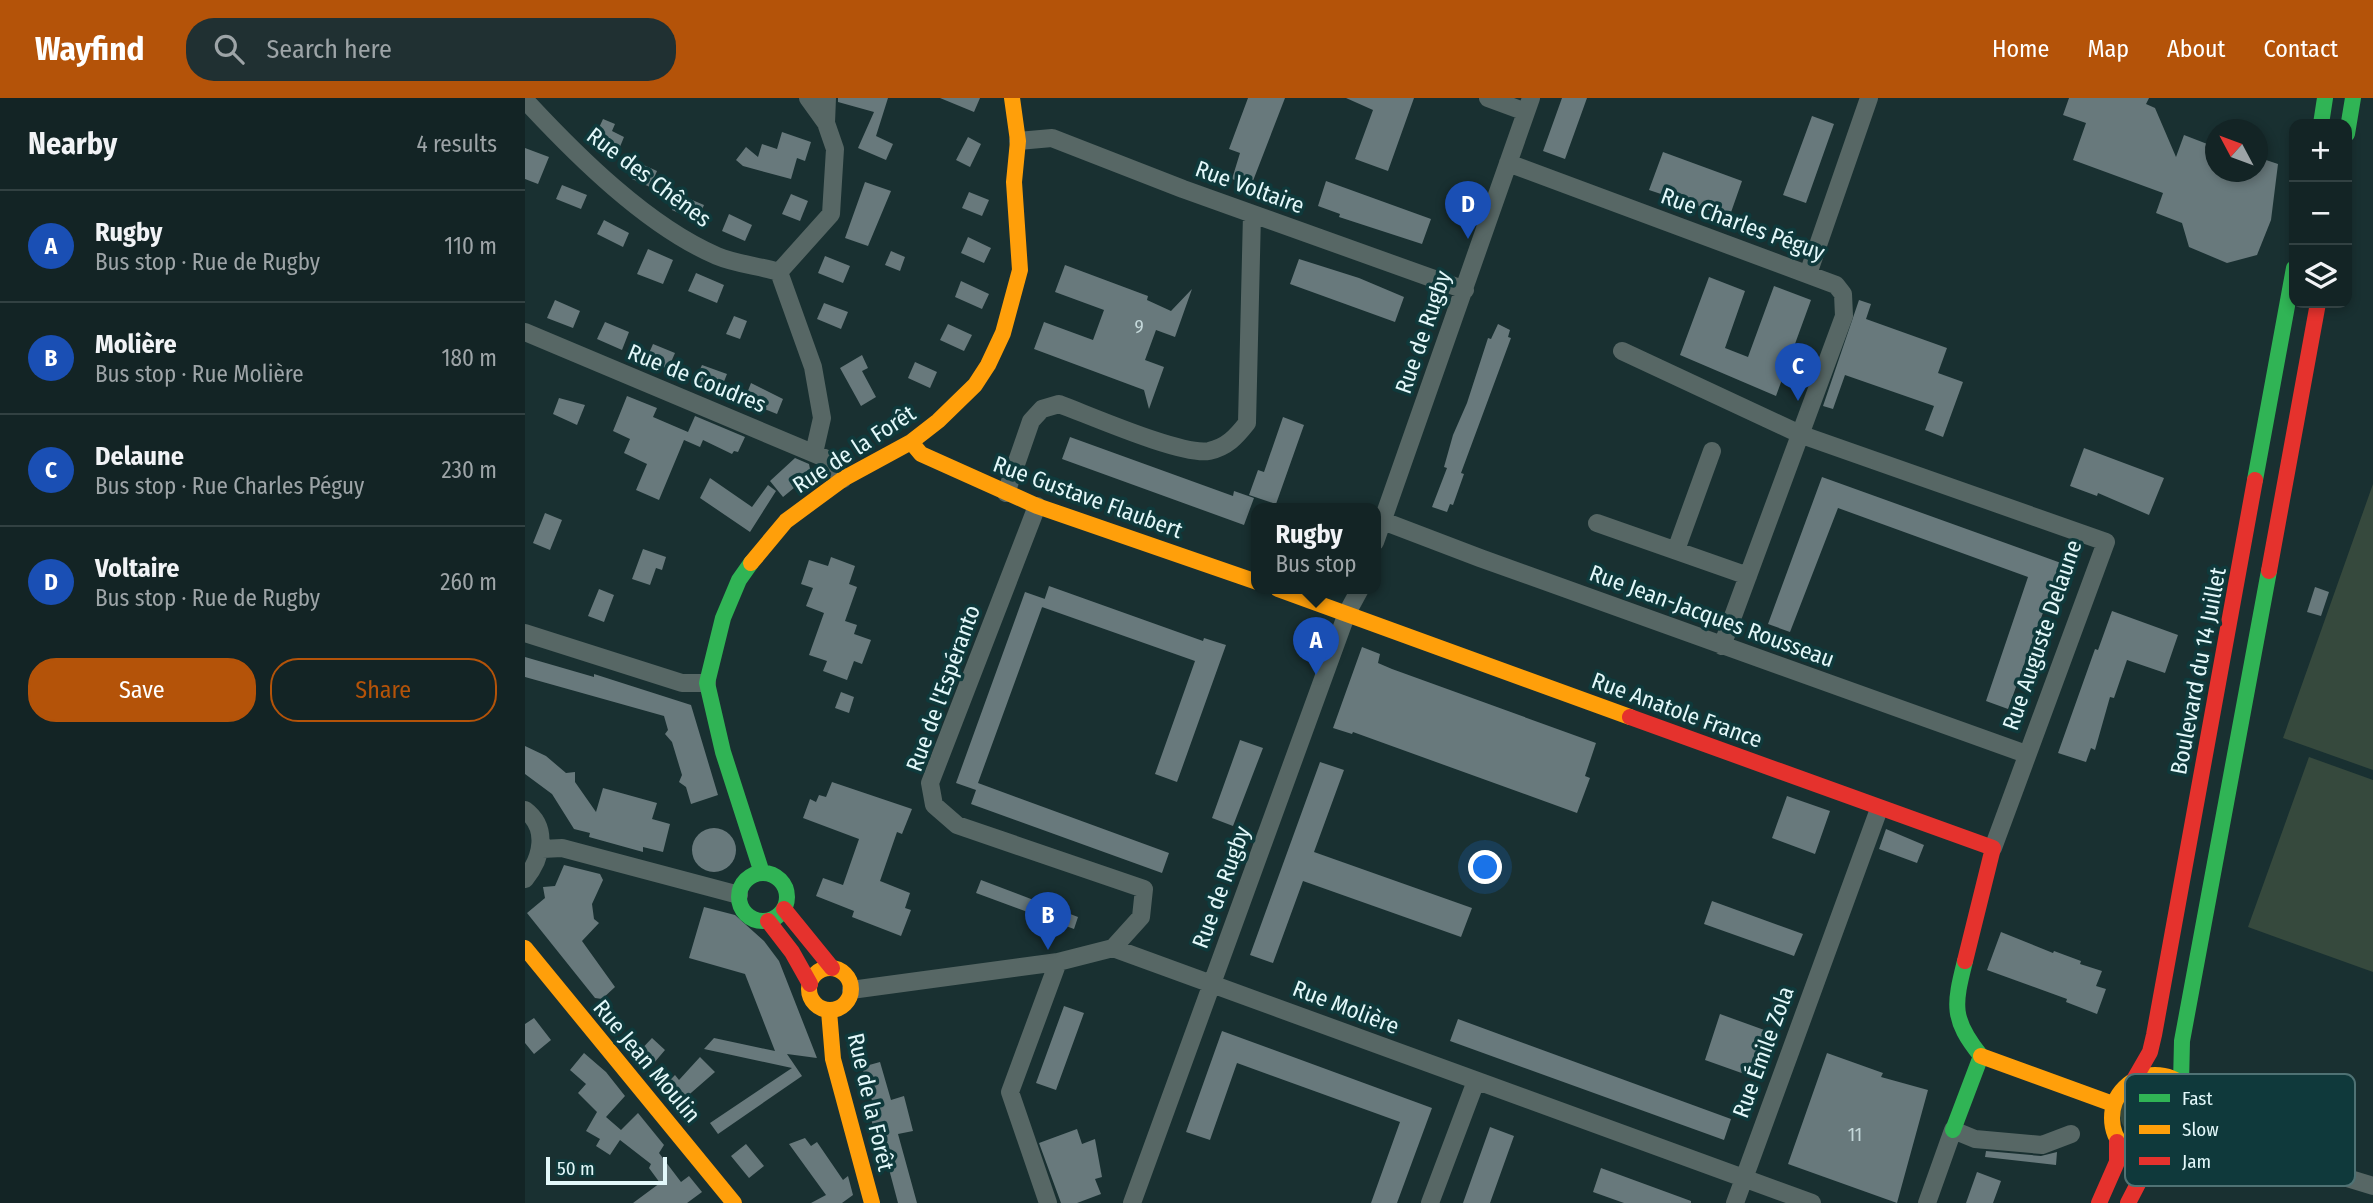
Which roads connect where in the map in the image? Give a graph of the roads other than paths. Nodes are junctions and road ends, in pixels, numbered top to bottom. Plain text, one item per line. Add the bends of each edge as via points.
1 (808, 98) edge
2 (827, 98) edge
3 (1012, 98) edge
4 (1488, 98) edge
5 (1869, 98) edge
6 (2325, 98) edge
7 (2353, 98) edge
8 (525, 100) edge
9 (1529, 105) edge
10 (2322, 119) edge
11 (2350, 119) edge
12 (826, 123) junction
13 (1018, 141) junction
14 (1508, 163) junction
15 (1252, 214) junction
16 (779, 272) junction
17 (1808, 274) junction
18 (1465, 290) junction
19 (2289, 295) edge
20 (2317, 308) edge
21 (525, 332) edge
22 (1622, 351) dead end
23 (1802, 435) junction
24 (911, 442) junction
25 (1712, 451) dead end
26 (814, 453) junction
27 (843, 479) junction
28 (1006, 493) junction
29 (1037, 506) junction
30 (1383, 521) junction
31 (1597, 523) dead end
32 (1381, 526) edge
33 (1676, 550) junction
34 (1748, 576) junction
35 (1251, 580) edge
36 (1292, 594) edge
37 (1357, 594) edge
38 (1347, 613) junction
39 (525, 633) edge
40 (1722, 646) junction
41 (707, 683) junction
42 (2026, 754) junction
43 (1879, 809) junction
44 (525, 810) edge
45 (1993, 848) junction
46 (543, 849) junction
47 (762, 873) junction
48 (525, 879) edge
49 (739, 895) junction
50 (785, 909) junction
51 (768, 921) junction
52 (525, 948) edge
53 (1113, 948) junction
54 (1058, 962) junction
55 (832, 968) junction
56 (1213, 982) junction
57 (810, 984) junction
58 (851, 990) junction
59 (829, 1011) junction
60 (1981, 1056) junction
61 (2137, 1074) edge
62 (2181, 1074) edge
63 (1476, 1081) junction
64 (2125, 1085) edge
65 (2113, 1104) junction
66 (1953, 1130) junction
67 (2071, 1134) dead end
68 (2117, 1142) junction
69 (2125, 1148) edge
70 (1744, 1177) junction
71 (2355, 1180) edge
72 (2137, 1186) edge
73 (2373, 1186) edge
74 (734, 1203) edge
75 (872, 1203) edge
76 (1048, 1203) edge
77 (1132, 1203) edge
78 (1430, 1203) edge
79 (1735, 1203) edge
80 (1812, 1203) edge
81 (1927, 1203) edge
82 (2099, 1203) edge
83 (2128, 1203) edge

1 - 12 street
2 - 12 street
3 - 13 street, Rue de la Forêt
4 - 9 street
5 - 17 street
6 - 10 street
7 - 11 street
8 - 16 street, Rue des Chênes via 567,146 677,236 719,257
9 - 14 street, Rue de Rugby
12 - 16 street via 835,149 831,214
13 - 15 street, Rue Voltaire via 1052,138
13 - 24 street, Rue de la Forêt via 1014,182 1020,270 1003,333 975,385
14 - 17 street, Rue Charles Péguy
14 - 18 street, Rue de Rugby
15 - 18 street, Rue Voltaire
15 - 28 street via 1247,424 1230,443 1207,452 1182,449 1059,404 1042,409 1031,421
16 - 26 street via 813,367 823,418
17 - 23 street, Rue Charles Péguy via 1836,285 1846,306
18 - 30 street, Rue de Rugby
19 - 61 street, Boulevard du 14 Juillet via 2154,1035
20 - 62 street via 2182,1041
21 - 26 street, Rue de Coudres
22 - 23 street
23 - 34 street, Rue Charles Péguy
23 - 42 street, Rue Auguste Delaune via 2106,542
24 - 27 street, Rue de la Forêt
24 - 28 street, Rue Gustave Flaubert via 921,454
25 - 33 street
26 - 27 street, Rue de Coudres via 827,459
27 - 41 street, Rue de la Forêt via 786,521 739,580 723,618
28 - 29 street, Rue Gustave Flaubert
29 - 35 street, Rue Gustave Flaubert
29 - 53 street, Rue de l'Espéranto via 930,783 934,804 957,825 1144,890 1141,916
30 - 32 street, Rue de Rugby
30 - 40 street, Rue Jean-Jacques Rousseau
31 - 33 street
33 - 34 street
34 - 40 street, Rue Charles Péguy
36 - 38 street
37 - 38 street, Rue de Rugby
38 - 43 street, Rue Anatole France
38 - 56 street, Rue de Rugby
39 - 41 street via 682,683
40 - 42 street, Rue Jean-Jacques Rousseau
41 - 47 street, Rue de la Forêt via 723,752
42 - 45 street, Rue Auguste Delaune
43 - 45 street, Rue Anatole France
43 - 70 street, Rue Émile Zola
44 - 46 street via 535,817
45 - 60 street via 1955,1002 1964,1035
46 - 48 street
46 - 49 street via 562,848
47 - 49 street via 747,879
47 - 50 street via 782,881 787,894
49 - 51 street via 747,915
50 - 51 street
50 - 55 street
51 - 57 street, Rue de la Forêt
52 - 74 street, Rue Jean Moulin
53 - 54 street
53 - 56 street, Rue Molière
54 - 58 street
54 - 76 street via 1010,1092
55 - 57 street via 816,974
55 - 58 street via 844,973
56 - 63 street, Rue Molière
56 - 77 street, Rue de Rugby
57 - 59 street, Rue de la Forêt via 811,998
58 - 59 street, Rue de la Forêt via 846,1002
59 - 75 street, Rue de la Forêt via 833,1059
60 - 65 street
60 - 66 street
63 - 70 street, Rue Molière
63 - 78 street
64 - 65 street, Boulevard du 14 Juillet
65 - 68 street via 2112,1130
66 - 67 street via 1975,1139 2042,1145
66 - 81 street
68 - 69 street
68 - 82 street via 2117,1162
70 - 79 street, Rue Émile Zola
70 - 80 street, Rue Molière
71 - 73 street
72 - 83 street

